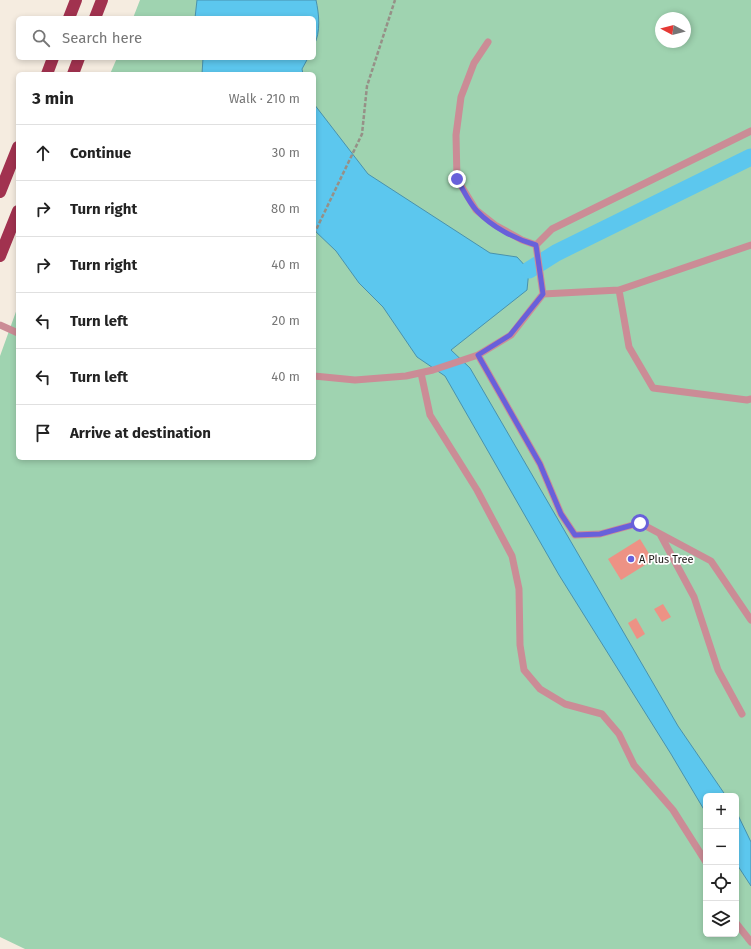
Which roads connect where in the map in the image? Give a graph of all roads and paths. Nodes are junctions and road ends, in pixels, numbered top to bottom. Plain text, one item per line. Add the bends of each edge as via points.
1 (76, 0) edge
2 (102, 0) edge
3 (395, 0) edge
4 (70, 16) edge
5 (96, 16) edge
6 (488, 42) dead end
7 (52, 60) edge
8 (78, 60) edge
9 (48, 72) edge
10 (73, 72) edge
11 (751, 131) edge
12 (16, 152) edge
13 (0, 192) edge
14 (16, 216) edge
15 (316, 230) edge
16 (536, 245) junction
17 (751, 245) edge
18 (0, 256) edge
19 (619, 290) junction
20 (543, 294) junction
21 (0, 325) edge
22 (16, 332) edge
23 (478, 355) junction
24 (421, 373) junction
25 (316, 376) edge
26 (750, 401) edge
27 (660, 534) junction
28 (751, 620) edge
29 (742, 714) dead end
30 (703, 857) edge
31 (739, 927) edge
32 (751, 942) edge

1 - 4 main road
2 - 5 main road
3 - 15 path via 367,86 362,134
6 - 16 lane via 474,63 460,97 456,135 457,179 476,210 495,225
7 - 9 main road
8 - 10 main road
11 - 16 lane via 552,229
12 - 13 main road
14 - 18 main road
16 - 20 lane
17 - 19 lane
19 - 20 lane
19 - 26 lane via 629,347 653,388
20 - 23 lane via 510,335
21 - 22 lane
23 - 24 lane
23 - 27 lane via 540,464 561,514 575,535 600,534 640,523
24 - 25 lane via 355,380
24 - 30 lane via 430,415 477,490 512,556 519,589 520,645 524,670 540,689 565,704 602,714 619,734 634,765 673,810
27 - 28 lane via 711,561
27 - 29 lane via 694,597 718,670
31 - 32 lane

